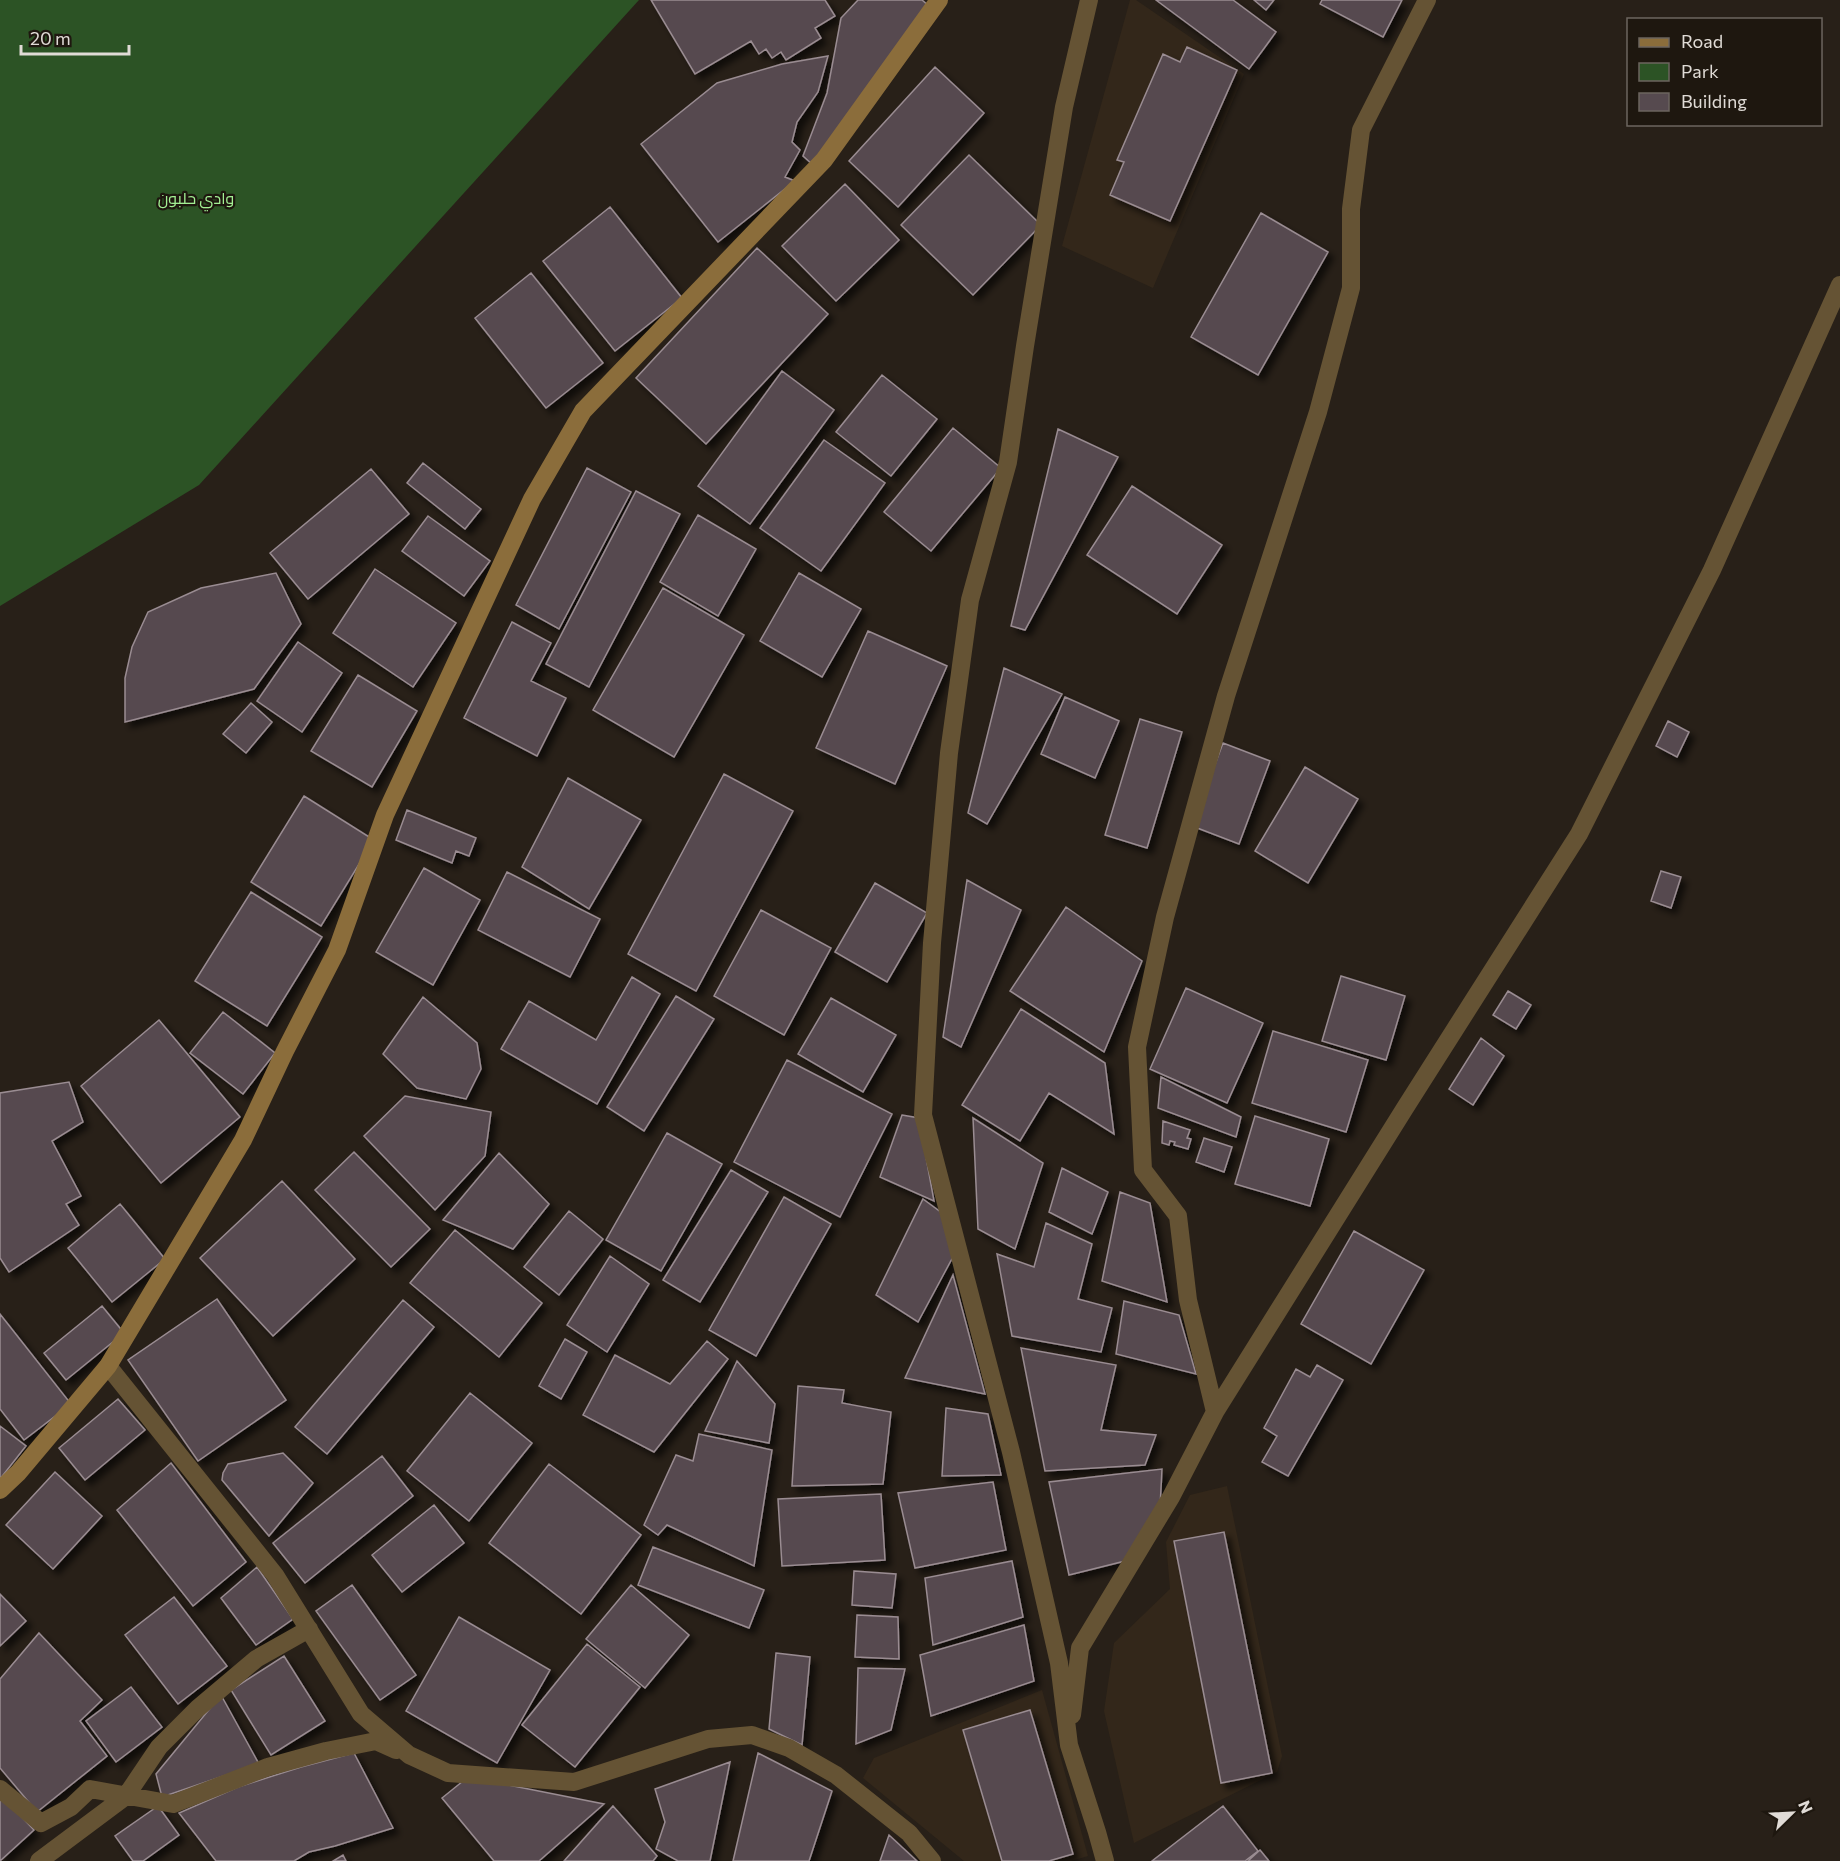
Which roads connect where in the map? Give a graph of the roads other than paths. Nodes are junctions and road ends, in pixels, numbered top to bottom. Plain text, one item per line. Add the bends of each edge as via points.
1 (939, 0) edge
2 (1089, 0) edge
3 (1427, 0) edge
4 (1840, 285) edge
5 (108, 1366) junction
6 (1215, 1412) junction
7 (0, 1490) edge
8 (309, 1629) junction
9 (1069, 1745) junction
10 (409, 1755) junction
11 (0, 1789) edge
12 (126, 1796) junction
13 (39, 1861) edge
14 (932, 1861) edge
15 (1105, 1861) edge

1 - 5 street via 824,160 583,411 532,499 385,815 337,950 243,1140
2 - 9 street via 1064,107 1008,462 970,600 949,753 932,943 923,1116 1011,1452 1059,1662
3 - 6 street via 1361,130 1351,209 1351,288 1318,412 1226,696 1165,917 1137,1047 1143,1170 1178,1216 1188,1300
4 - 6 street via 1712,570 1579,834
5 - 7 street
5 - 8 street via 275,1575
6 - 9 street via 1171,1497 1080,1648
8 - 10 street via 361,1714
8 - 12 street via 256,1659 198,1708 159,1747
9 - 15 street
10 - 12 street via 376,1741 268,1767 173,1804
10 - 14 street via 448,1773 574,1782 708,1739 753,1735 789,1748 837,1775 909,1833
11 - 12 street via 41,1823 71,1807 90,1789
12 - 13 street

